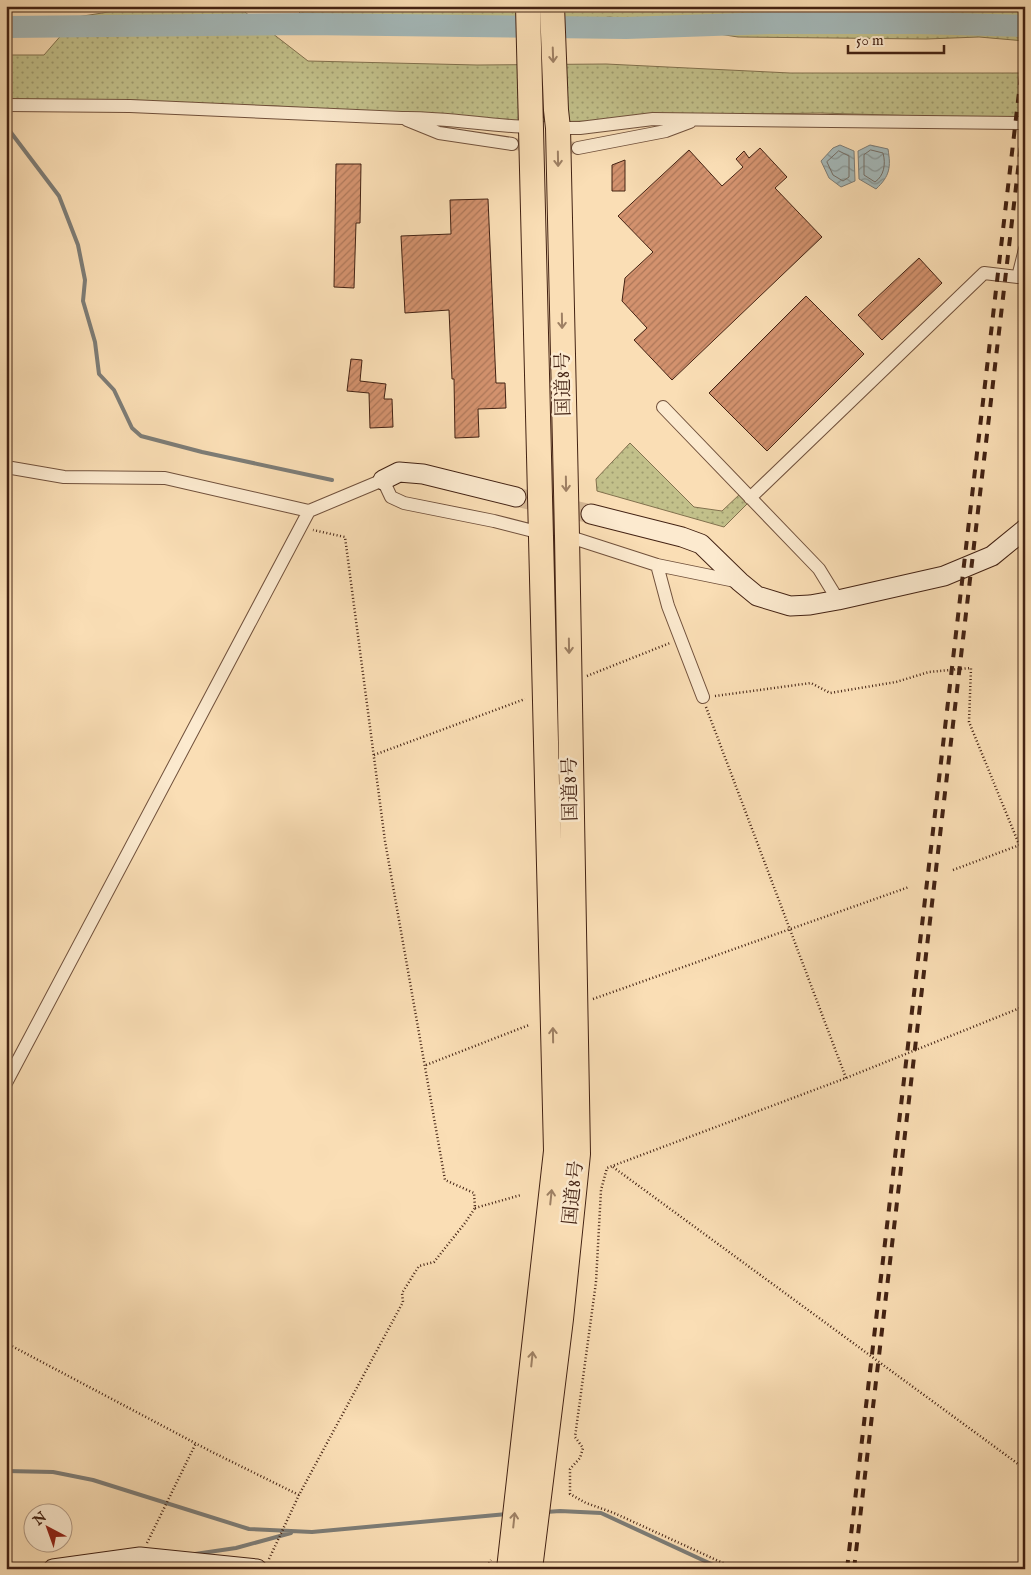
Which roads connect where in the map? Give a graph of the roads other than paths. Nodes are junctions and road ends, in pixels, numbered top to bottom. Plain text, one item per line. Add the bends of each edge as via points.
1 (527, 12) edge
2 (552, 12) edge
3 (6, 105) edge
4 (402, 118) junction
5 (531, 118) junction
6 (557, 119) junction
7 (697, 119) junction
8 (1025, 123) edge
9 (512, 144) tunnel mouth
10 (578, 148) tunnel mouth
11 (1025, 249) edge
12 (663, 407) dead end
13 (6, 468) edge
14 (383, 480) junction
15 (516, 497) tunnel mouth
16 (750, 498) junction
17 (309, 511) junction
18 (591, 514) tunnel mouth
19 (1025, 529) edge
20 (541, 533) junction
21 (567, 536) junction
22 (657, 565) junction
23 (740, 582) junction
24 (838, 600) junction
25 (703, 697) road end
26 (6, 1084) edge
27 (500, 1564) edge
28 (263, 1565) edge
29 (53, 1569) edge
30 (530, 1569) edge

1 - 5 highway, 国道8号
2 -> 6 highway, 国道8号
3 - 4 street via 130,106
4 - 5 street via 431,117 505,126
4 - 9 street via 439,133
5 - 20 highway, 国道8号
6 - 7 street via 580,128 653,119
6 -> 21 highway, 国道8号
7 - 8 street
7 - 10 street via 666,131
11 - 16 street via 1018,277 984,273
12 - 16 street
13 - 17 street via 64,478 165,478
14 - 15 street via 399,472 424,474
14 - 17 street
14 - 20 street via 391,497 404,503
16 - 24 street via 819,568
17 - 26 street
18 - 23 street via 701,544
19 - 24 street via 992,556 944,576
27 -> 20 highway, 国道8号 via 556,1151
21 - 22 street
21 -> 30 highway, 国道8号 via 578,1154
22 - 23 street
22 - 25 street via 668,606
23 - 24 street via 757,596 790,606
28 - 29 street via 140,1558

